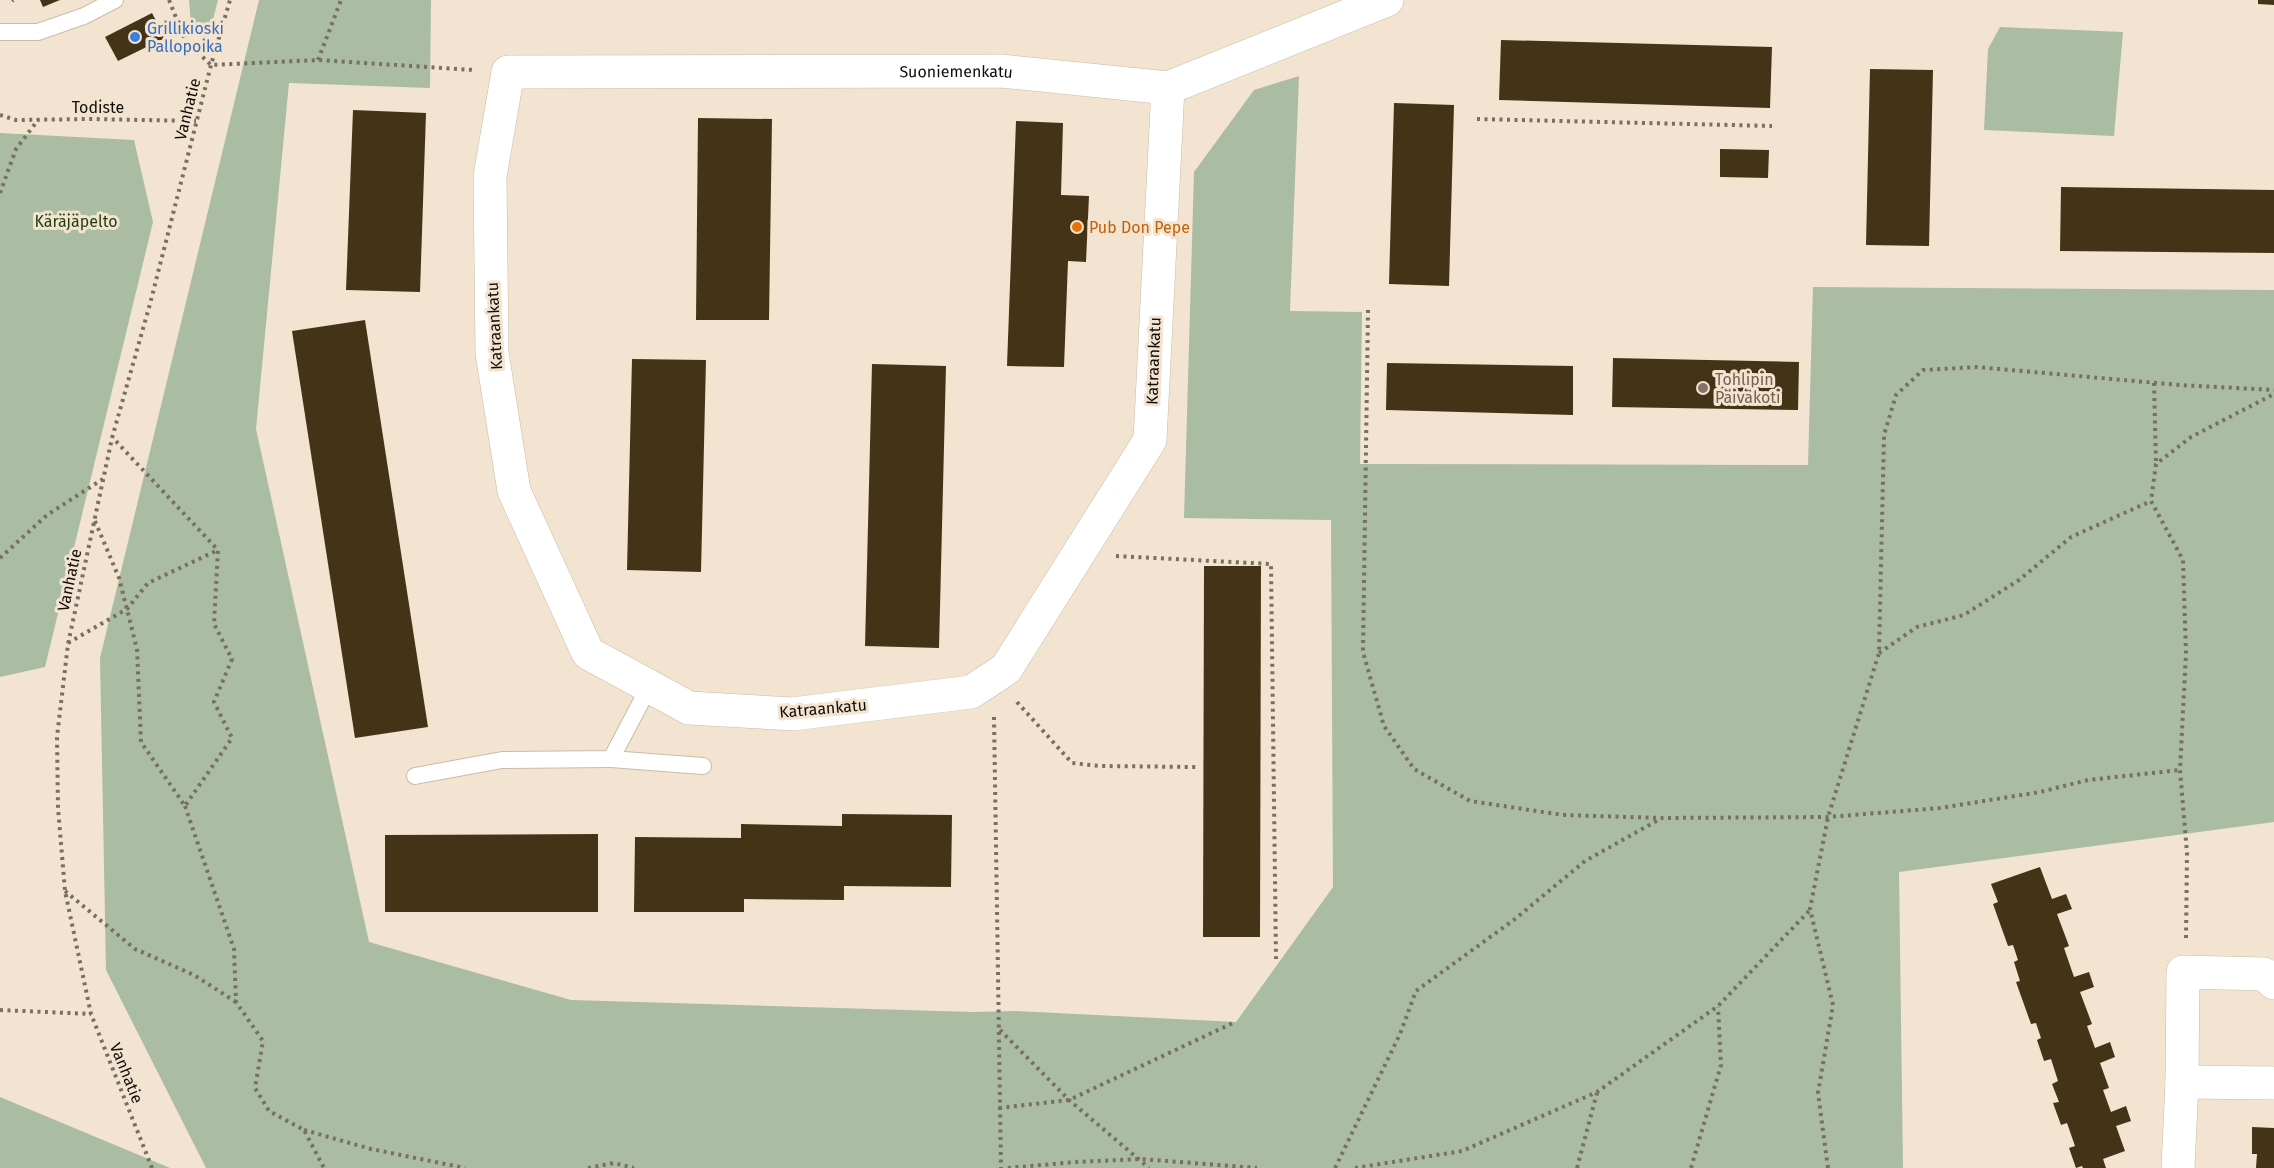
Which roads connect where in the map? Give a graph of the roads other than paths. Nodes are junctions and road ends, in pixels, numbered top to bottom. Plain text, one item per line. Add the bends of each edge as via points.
1 (115, 0) edge
2 (1387, 0) edge
3 (0, 32) edge
4 (508, 72) joint
5 (1168, 88) junction
6 (649, 687) junction
7 (611, 759) junction
8 (703, 766) dead end
9 (415, 776) dead end
10 (2274, 983) edge
11 (2182, 1082) junction
12 (2274, 1083) edge
13 (2178, 1168) edge

1 - 3 lane via 38,32
2 - 5 street, Suoniemenkatu
4 - 5 street, Suoniemenkatu via 1000,72
4 - 6 street, Katraankatu via 490,176 492,353 514,491 588,653
5 - 6 street, Katraankatu via 1150,440 1006,669 983,684 792,714 689,708
6 - 7 lane
7 - 8 lane
7 - 9 lane via 502,760
10 - 11 street via 2264,974 2183,972
11 - 12 street
11 - 13 street

